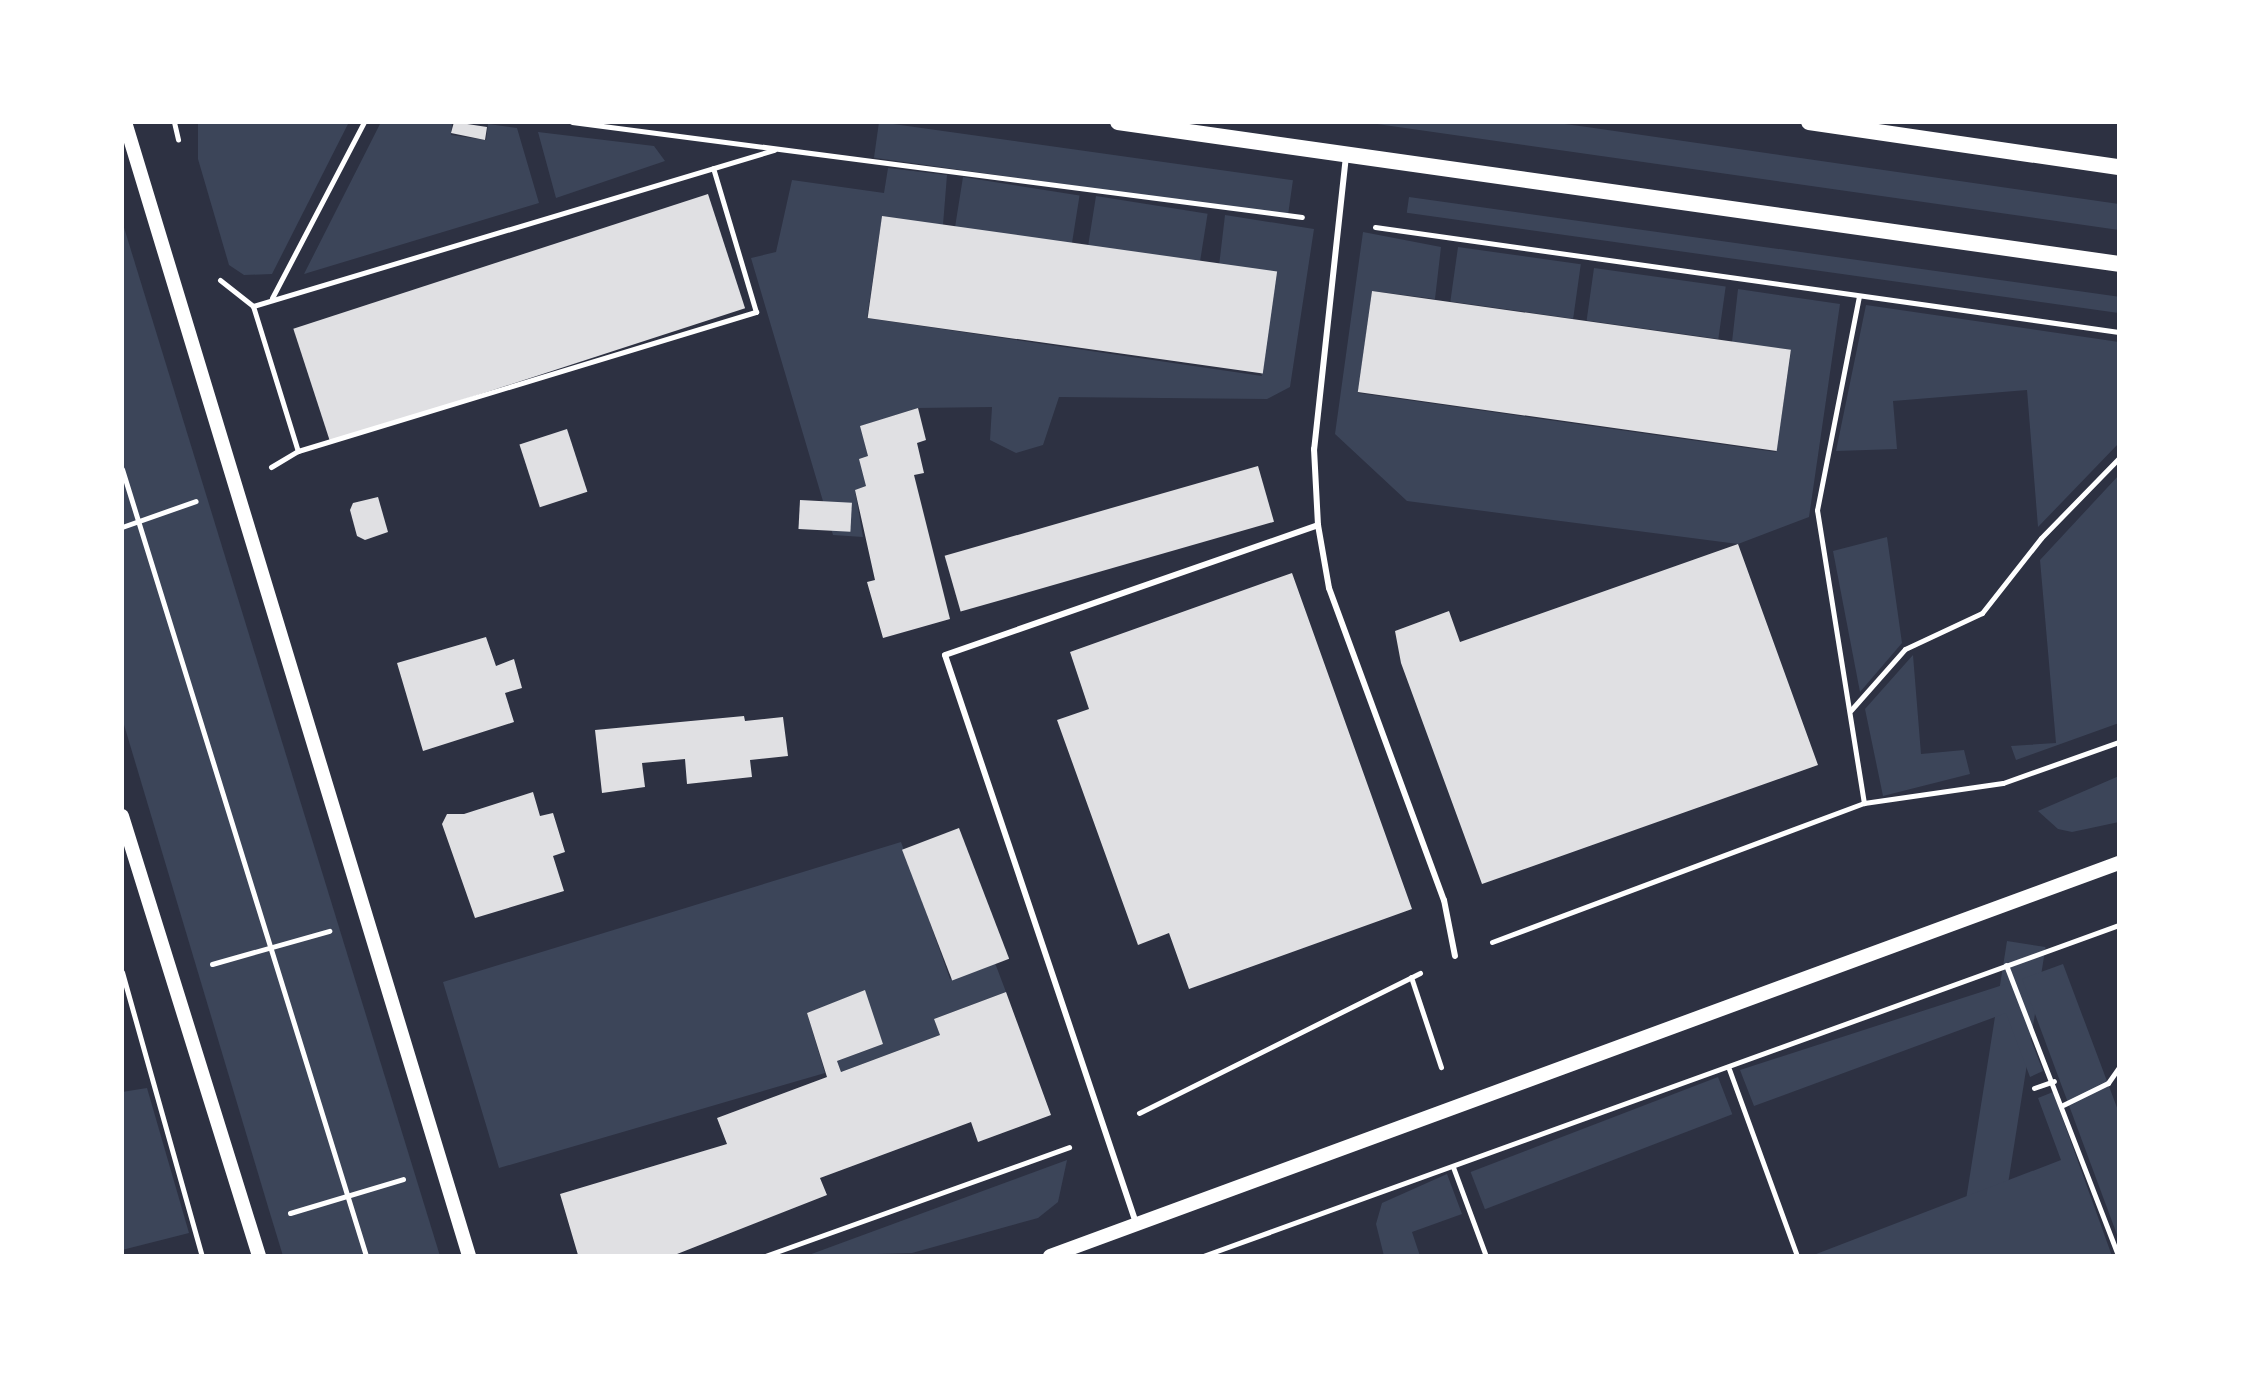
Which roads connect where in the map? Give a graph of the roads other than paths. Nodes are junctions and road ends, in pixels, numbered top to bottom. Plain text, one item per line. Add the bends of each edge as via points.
1 (125, 122) edge
2 (1118, 122) edge
3 (1809, 122) edge
4 (1346, 154) junction
5 (2119, 167) edge
6 (2119, 264) edge
7 (1318, 525) junction
8 (122, 816) edge
9 (2119, 863) edge
10 (1455, 956) road end
11 (1138, 1226) junction
12 (259, 1256) edge
13 (469, 1256) edge
14 (1050, 1256) edge

1 - 13 street
2 - 4 main road
3 - 5 main road
4 - 6 main road
4 - 7 lane via 1314,449
7 - 10 lane via 1329,588 1444,900
7 - 11 lane via 945,655
8 - 12 street
9 - 11 street
11 - 14 street

